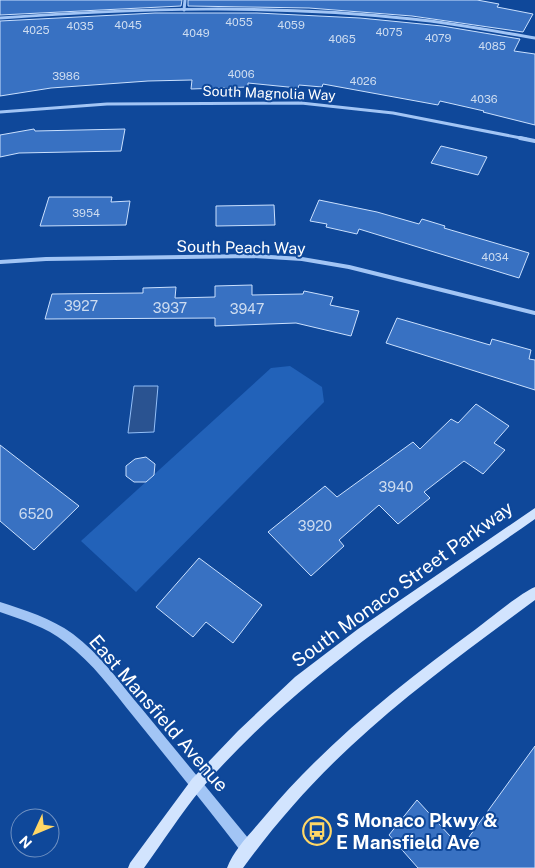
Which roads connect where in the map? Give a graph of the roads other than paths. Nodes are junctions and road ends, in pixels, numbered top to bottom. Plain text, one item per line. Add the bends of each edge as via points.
1 (185, 0) edge
2 (184, 10) junction
3 (0, 18) edge
4 (535, 38) edge
5 (0, 112) edge
6 (535, 141) edge
7 (0, 262) edge
8 (535, 313) edge
9 (535, 513) edge
10 (535, 593) edge
11 (0, 608) edge
12 (197, 784) junction
13 (248, 849) junction
14 (135, 868) edge
15 (234, 868) edge

1 - 2 street
2 - 3 street
2 - 4 street via 373,15
5 - 6 street, South Magnolia Way via 107,104 301,103 393,113
7 - 8 street, South Peach Way via 252,256 302,259 349,267
9 - 12 main road, South Monaco Street Parkway via 320,665 270,709
10 - 13 main road via 413,684 363,726 309,779
11 - 12 street, East Mansfield Avenue via 48,625 82,649
12 - 13 street, East Mansfield Avenue
12 - 14 main road, South Monaco Street Parkway
13 - 15 main road

